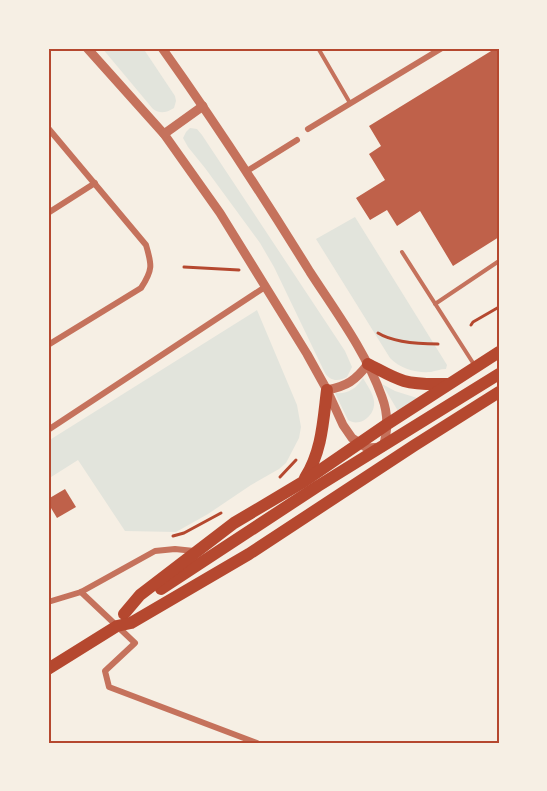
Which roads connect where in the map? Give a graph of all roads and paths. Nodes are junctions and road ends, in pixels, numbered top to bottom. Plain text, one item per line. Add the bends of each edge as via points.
1 (87, 48) edge
2 (162, 48) edge
3 (318, 48) edge
4 (442, 48) edge
5 (350, 103) junction
6 (203, 106) junction
7 (48, 128) edge
8 (308, 129) dead end
9 (164, 134) junction
10 (297, 140) dead end
11 (247, 171) junction
12 (95, 183) junction
13 (48, 213) edge
14 (402, 252) dead end
15 (499, 261) edge
16 (184, 267) dead end
17 (240, 270) dead end
18 (265, 287) junction
19 (435, 304) junction
20 (499, 307) edge
21 (471, 325) dead end
22 (378, 333) dead end
23 (438, 344) dead end
24 (48, 345) edge
25 (499, 352) edge
26 (369, 364) junction
27 (475, 367) junction
28 (499, 374) edge
29 (448, 384) junction
30 (327, 390) junction
31 (499, 390) edge
32 (386, 425) junction
33 (48, 430) edge
34 (360, 444) junction
35 (383, 447) junction
36 (300, 453) dead end
37 (279, 478) dead end
38 (303, 482) junction
39 (228, 508) dead end
40 (166, 537) dead end
41 (198, 551) junction
42 (249, 554) junction
43 (81, 592) junction
44 (48, 602) edge
45 (124, 614) junction
46 (117, 626) junction
47 (48, 669) edge
48 (257, 743) edge

1 - 9 street
2 - 6 street
3 - 5 lane
4 - 5 street
5 - 8 street
6 - 9 street
6 - 11 street
7 - 12 street
9 - 18 street via 220,213
10 - 11 street
11 - 26 street
12 - 13 street
12 - 24 street via 146,245 151,260 149,275 141,288
14 - 19 lane
15 - 19 lane
16 - 17 path
18 - 30 street
18 - 33 street
19 - 27 lane
20 - 21 path
22 - 23 path via 386,338
25 - 27 main road
26 - 29 main road via 405,381
26 - 30 street via 345,386
26 - 32 street via 383,399
27 - 29 main road
28 - 35 main road
29 - 32 main road
30 - 34 street via 343,425
30 - 38 main road via 318,451
31 - 35 main road via 415,438
31 - 42 main road
32 - 34 main road
32 - 35 street
34 - 35 street via 367,448
34 - 38 main road
35 - 42 main road via 379,458 260,538
35 - 45 main road
36 - 37 path
38 - 41 main road via 234,523
39 - 40 path via 184,534
41 - 43 street via 155,550
41 - 45 main road via 140,595
42 - 46 main road via 131,623
43 - 44 street
43 - 46 street
45 - 46 main road
46 - 47 main road
46 - 48 street via 135,643 105,671 109,687

